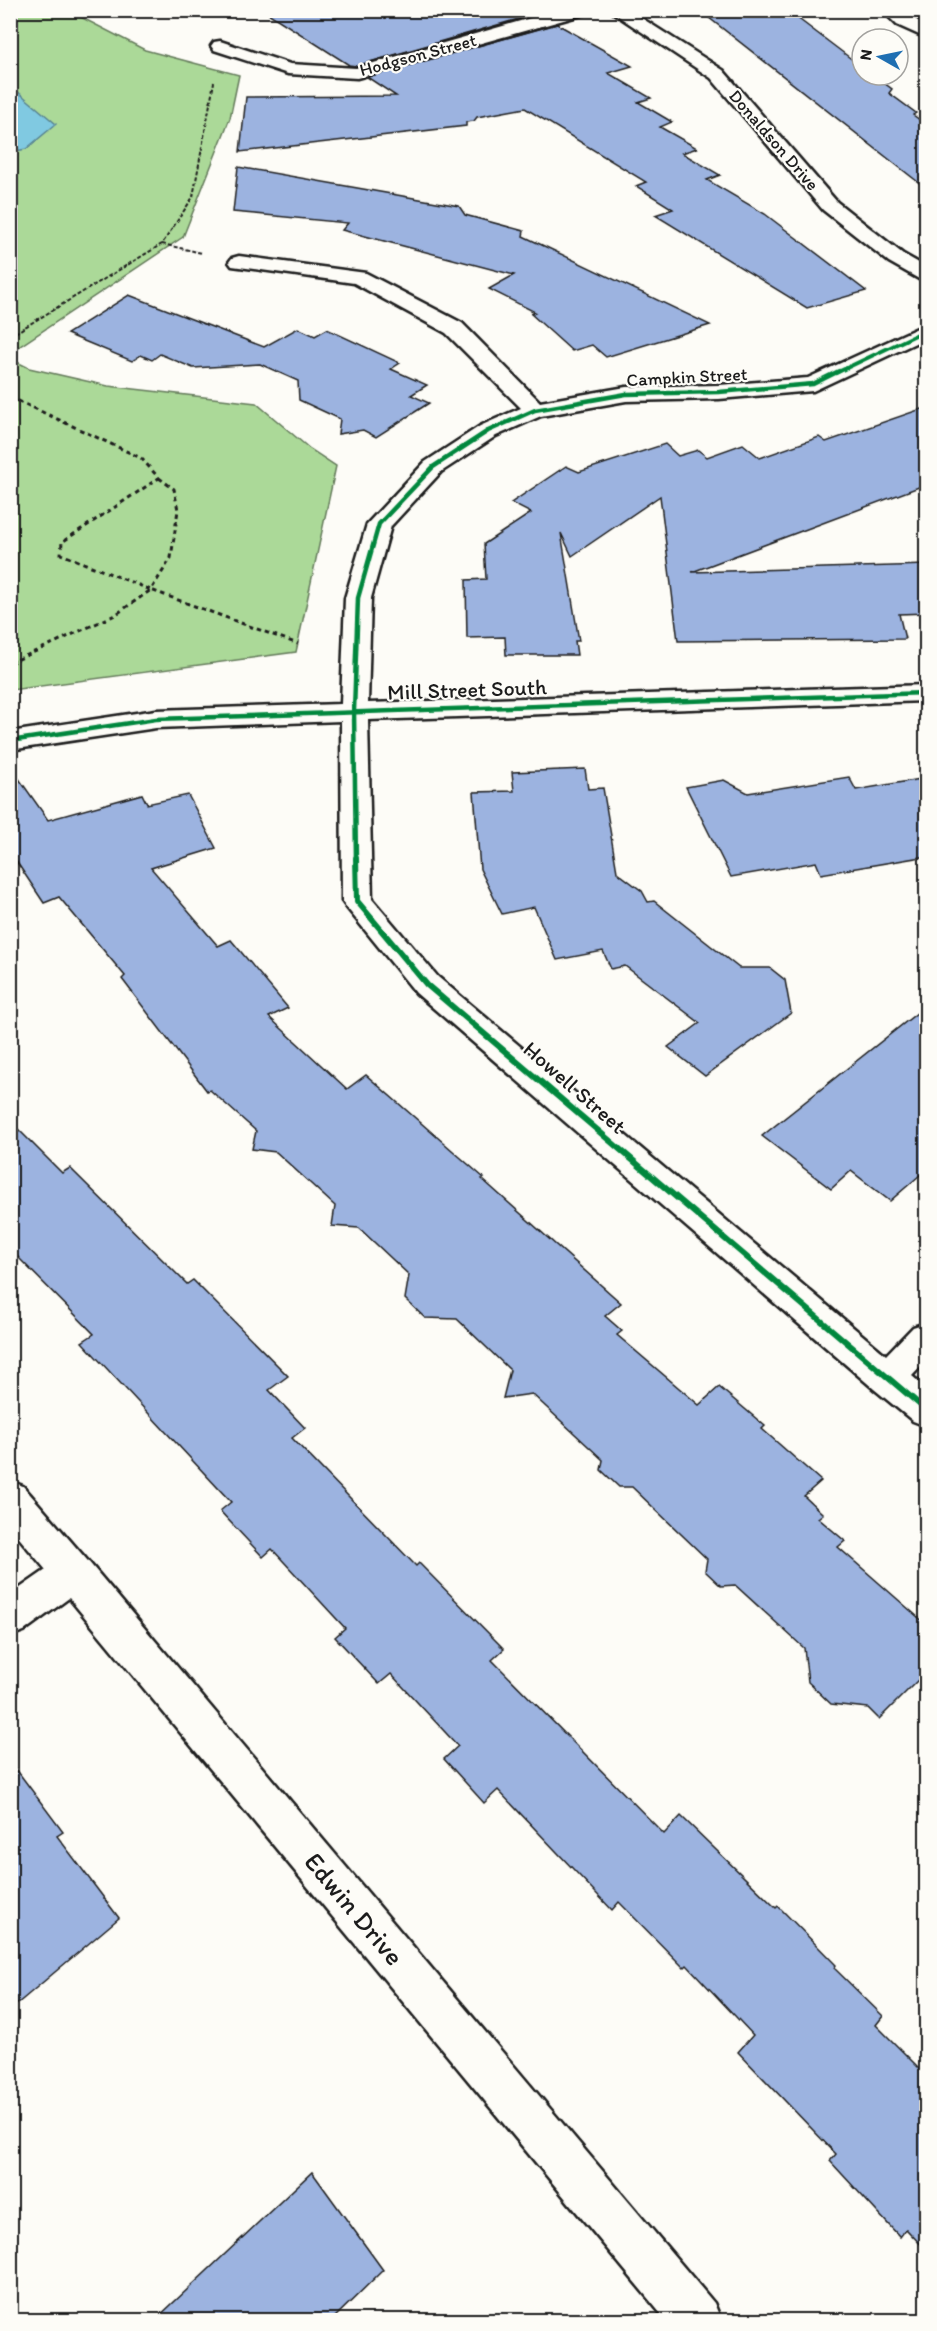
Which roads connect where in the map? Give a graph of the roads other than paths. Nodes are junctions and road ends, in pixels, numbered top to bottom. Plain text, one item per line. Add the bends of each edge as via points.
1 (579, 10) edge
2 (617, 10) edge
3 (890, 10) edge
4 (927, 33) edge
5 (220, 46) road end
6 (239, 262) dead end
7 (927, 275) edge
8 (927, 330) edge
9 (535, 410) junction
10 (927, 693) edge
11 (354, 711) junction
12 (10, 741) edge
13 (927, 1338) edge
14 (887, 1378) junction
15 (927, 1410) edge
16 (10, 1498) edge
17 (73, 1573) junction
18 (10, 1618) edge
19 (684, 2316) edge

1 - 5 street, Hodgson Street via 357,73 288,69
2 - 7 street, Donaldson Drive via 717,74 831,206 896,258
3 - 4 street
6 - 9 street via 359,277 454,327
8 - 9 street, Campkin Street via 813,384 626,394
9 - 11 street, Campkin Street via 488,431 433,467 379,525 358,598
10 - 11 street, Mill Street South
11 - 12 street, Mill Street South via 156,719
11 - 14 street, Howell Street via 357,901 427,985
13 - 14 street
14 - 15 street, Howell Street
16 - 17 street, Edwin Drive
17 - 18 street
17 - 19 street, Edwin Drive

